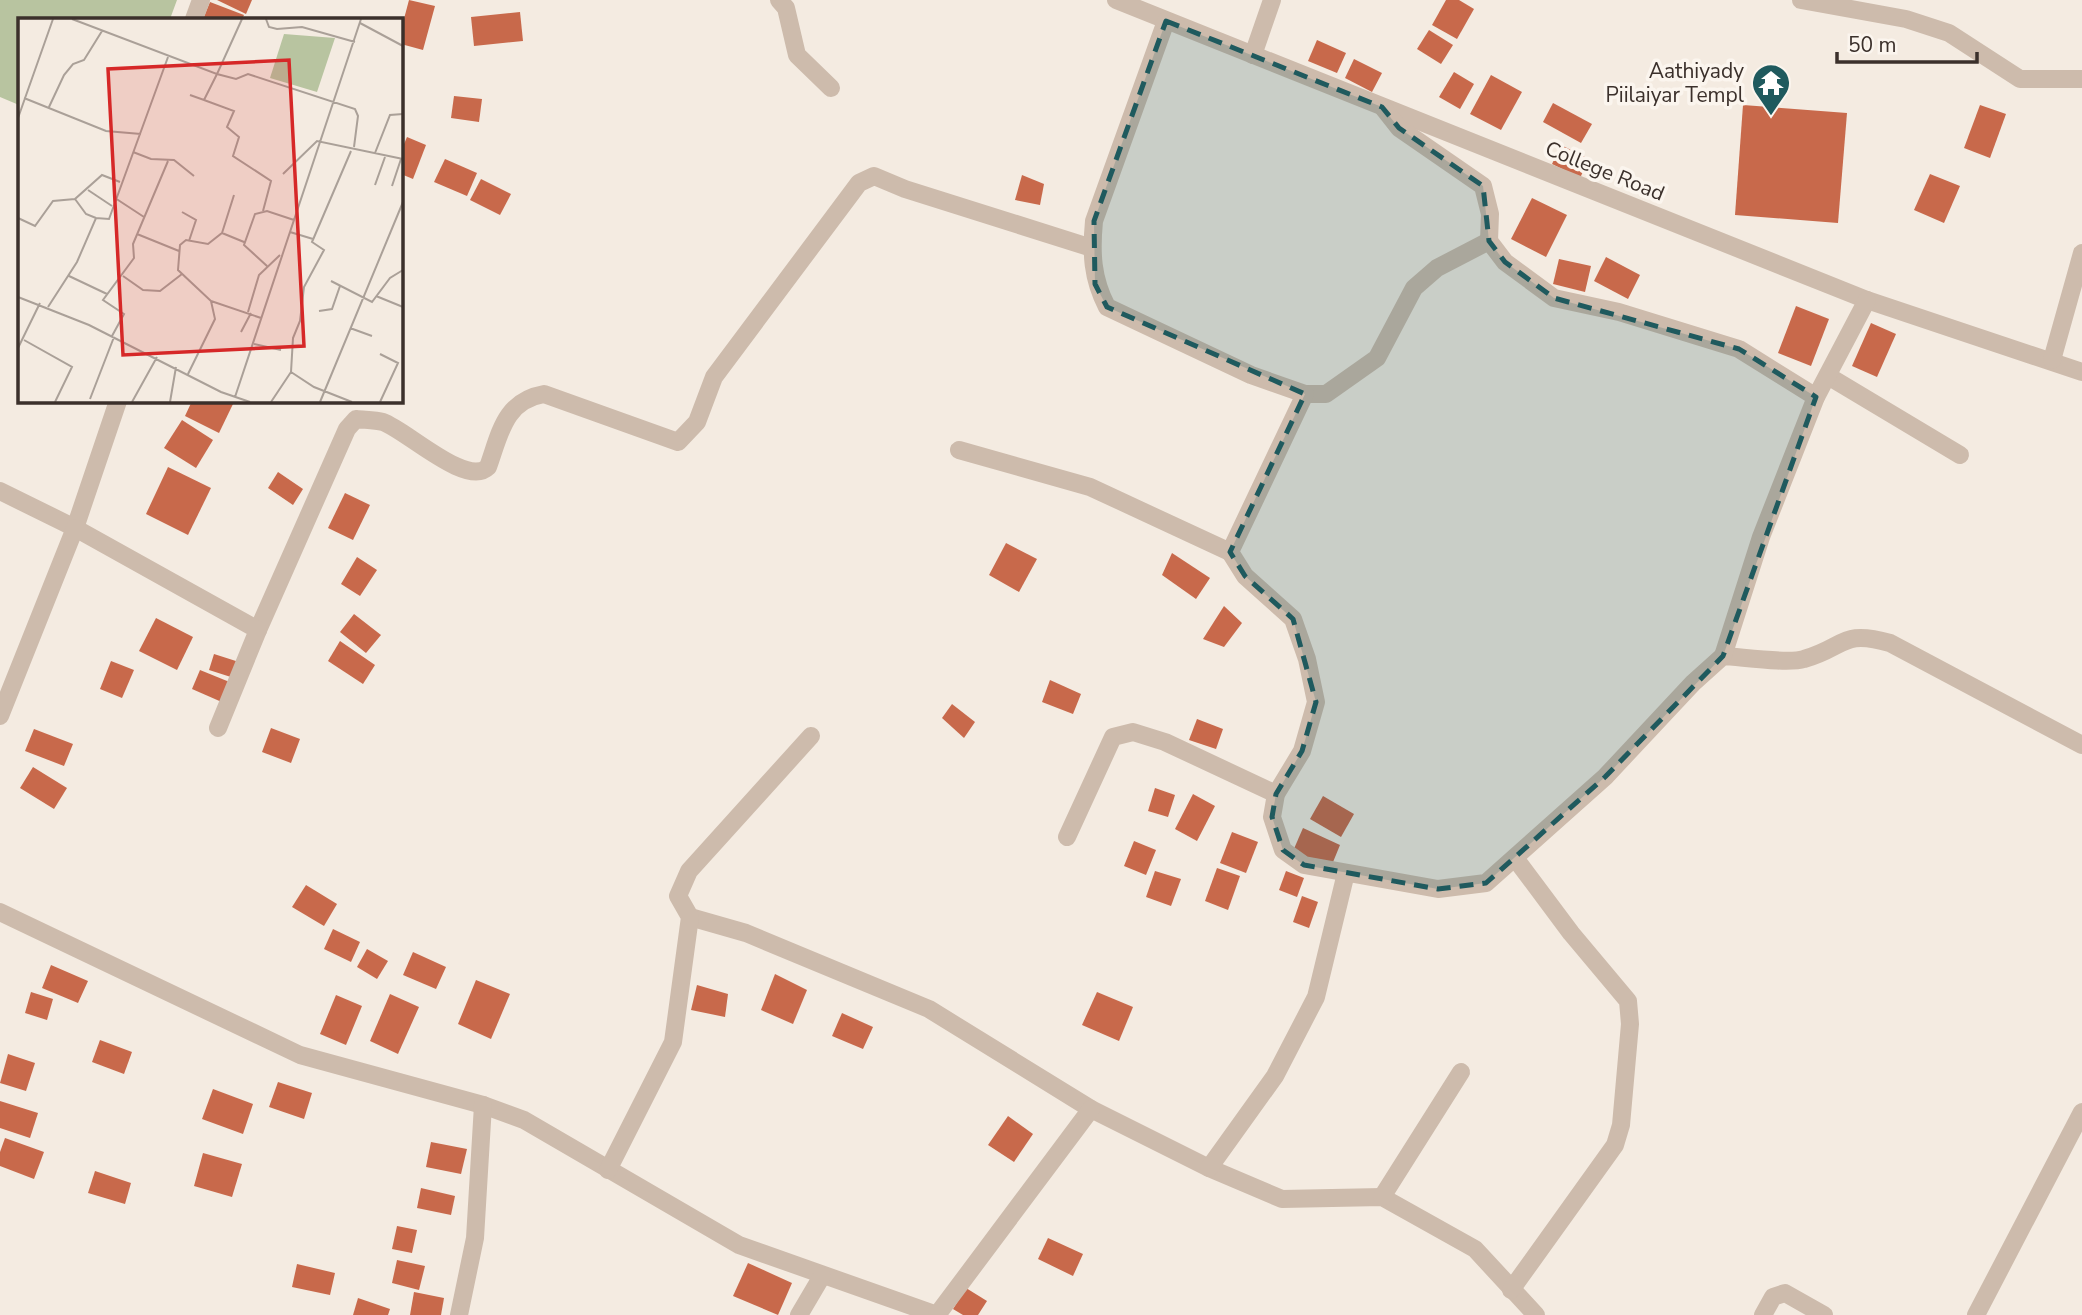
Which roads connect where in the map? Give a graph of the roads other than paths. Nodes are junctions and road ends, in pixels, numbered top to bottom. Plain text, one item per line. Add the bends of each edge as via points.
1 (201, 0) edge
2 (779, 0) edge
3 (1116, 0) edge
4 (1272, 0) edge
5 (1801, 0) edge
6 (194, 18) edge
7 (1166, 21) junction
8 (1253, 55) junction
9 (2082, 79) edge
10 (831, 88) dead end
11 (1382, 107) junction
12 (1489, 241) junction
13 (1092, 248) junction
14 (2082, 253) edge
15 (1867, 300) junction
16 (2052, 360) junction
17 (2082, 372) edge
18 (1828, 376) junction
19 (1305, 394) junction
20 (1816, 397) junction
21 (118, 402) edge
22 (959, 450) dead end
23 (1960, 455) dead end
24 (0, 491) edge
25 (75, 528) junction
26 (1230, 552) junction
27 (258, 630) junction
28 (1723, 656) junction
29 (0, 716) edge
30 (218, 728) dead end
31 (811, 736) dead end
32 (2082, 745) edge
33 (1276, 794) junction
34 (1068, 837) dead end
35 (1515, 858) junction
36 (1346, 873) junction
37 (0, 912) edge
38 (690, 917) junction
39 (1461, 1072) dead end
40 (483, 1105) junction
41 (1091, 1109) junction
42 (2082, 1112) edge
43 (1209, 1168) junction
44 (608, 1170) junction
45 (1382, 1197) junction
46 (822, 1276) junction
47 (1511, 1290) junction
48 (459, 1315) edge
49 (799, 1315) edge
50 (937, 1315) edge
51 (1536, 1315) edge
52 (1763, 1315) edge
53 (1824, 1315) edge
54 (1976, 1315) edge

1 - 6 street
2 - 10 street via 786,8 797,55
3 - 7 street, College Road
4 - 8 street
5 - 9 street via 1906,19 1949,33 2020,79
7 - 8 street, College Road
7 - 13 street via 1094,221
8 - 11 street, College Road
11 - 12 street via 1399,128 1483,186 1490,214
11 - 15 street, College Road
12 - 19 street via 1437,268 1414,288 1377,358 1326,394
12 - 20 street via 1505,262 1555,298 1619,312 1739,349
13 - 19 street via 1095,284 1107,307 1251,375
13 - 27 street via 874,176 859,183 714,377 697,422 678,442 544,394 526,397 510,412 488,467 467,472 383,422 356,419 347,429
14 - 16 street
15 - 16 street, College Road
15 - 18 street
16 - 17 street, College Road
18 - 20 street
18 - 23 street
19 - 26 street
20 - 28 street via 1761,537
21 - 25 street
22 - 26 street via 1090,487
24 - 25 street
25 - 27 street
25 - 29 street
26 - 33 street via 1245,576 1293,619 1316,702 1302,751
27 - 30 street
28 - 32 street via 1803,660 1856,636 1867,636 1890,643
28 - 35 street via 1605,777
31 - 38 street via 689,871 678,896
33 - 34 street via 1165,742 1133,732 1113,737
33 - 36 street via 1272,817 1283,850 1304,865
35 - 36 street via 1486,883 1471,888 1438,889
35 - 47 street via 1628,1001 1630,1024 1615,1145
36 - 43 street via 1316,997 1275,1076
37 - 40 street via 300,1055
38 - 41 street via 746,933 929,1010
38 - 44 street via 673,1042
39 - 45 street
40 - 44 street via 524,1120
40 - 48 street via 475,1238
41 - 43 street
41 - 50 street
42 - 54 street
43 - 45 street via 1282,1199
44 - 46 street via 739,1244
45 - 47 street via 1475,1249
46 - 49 street
46 - 50 street
47 - 51 street
52 - 53 street via 1773,1297 1785,1293

